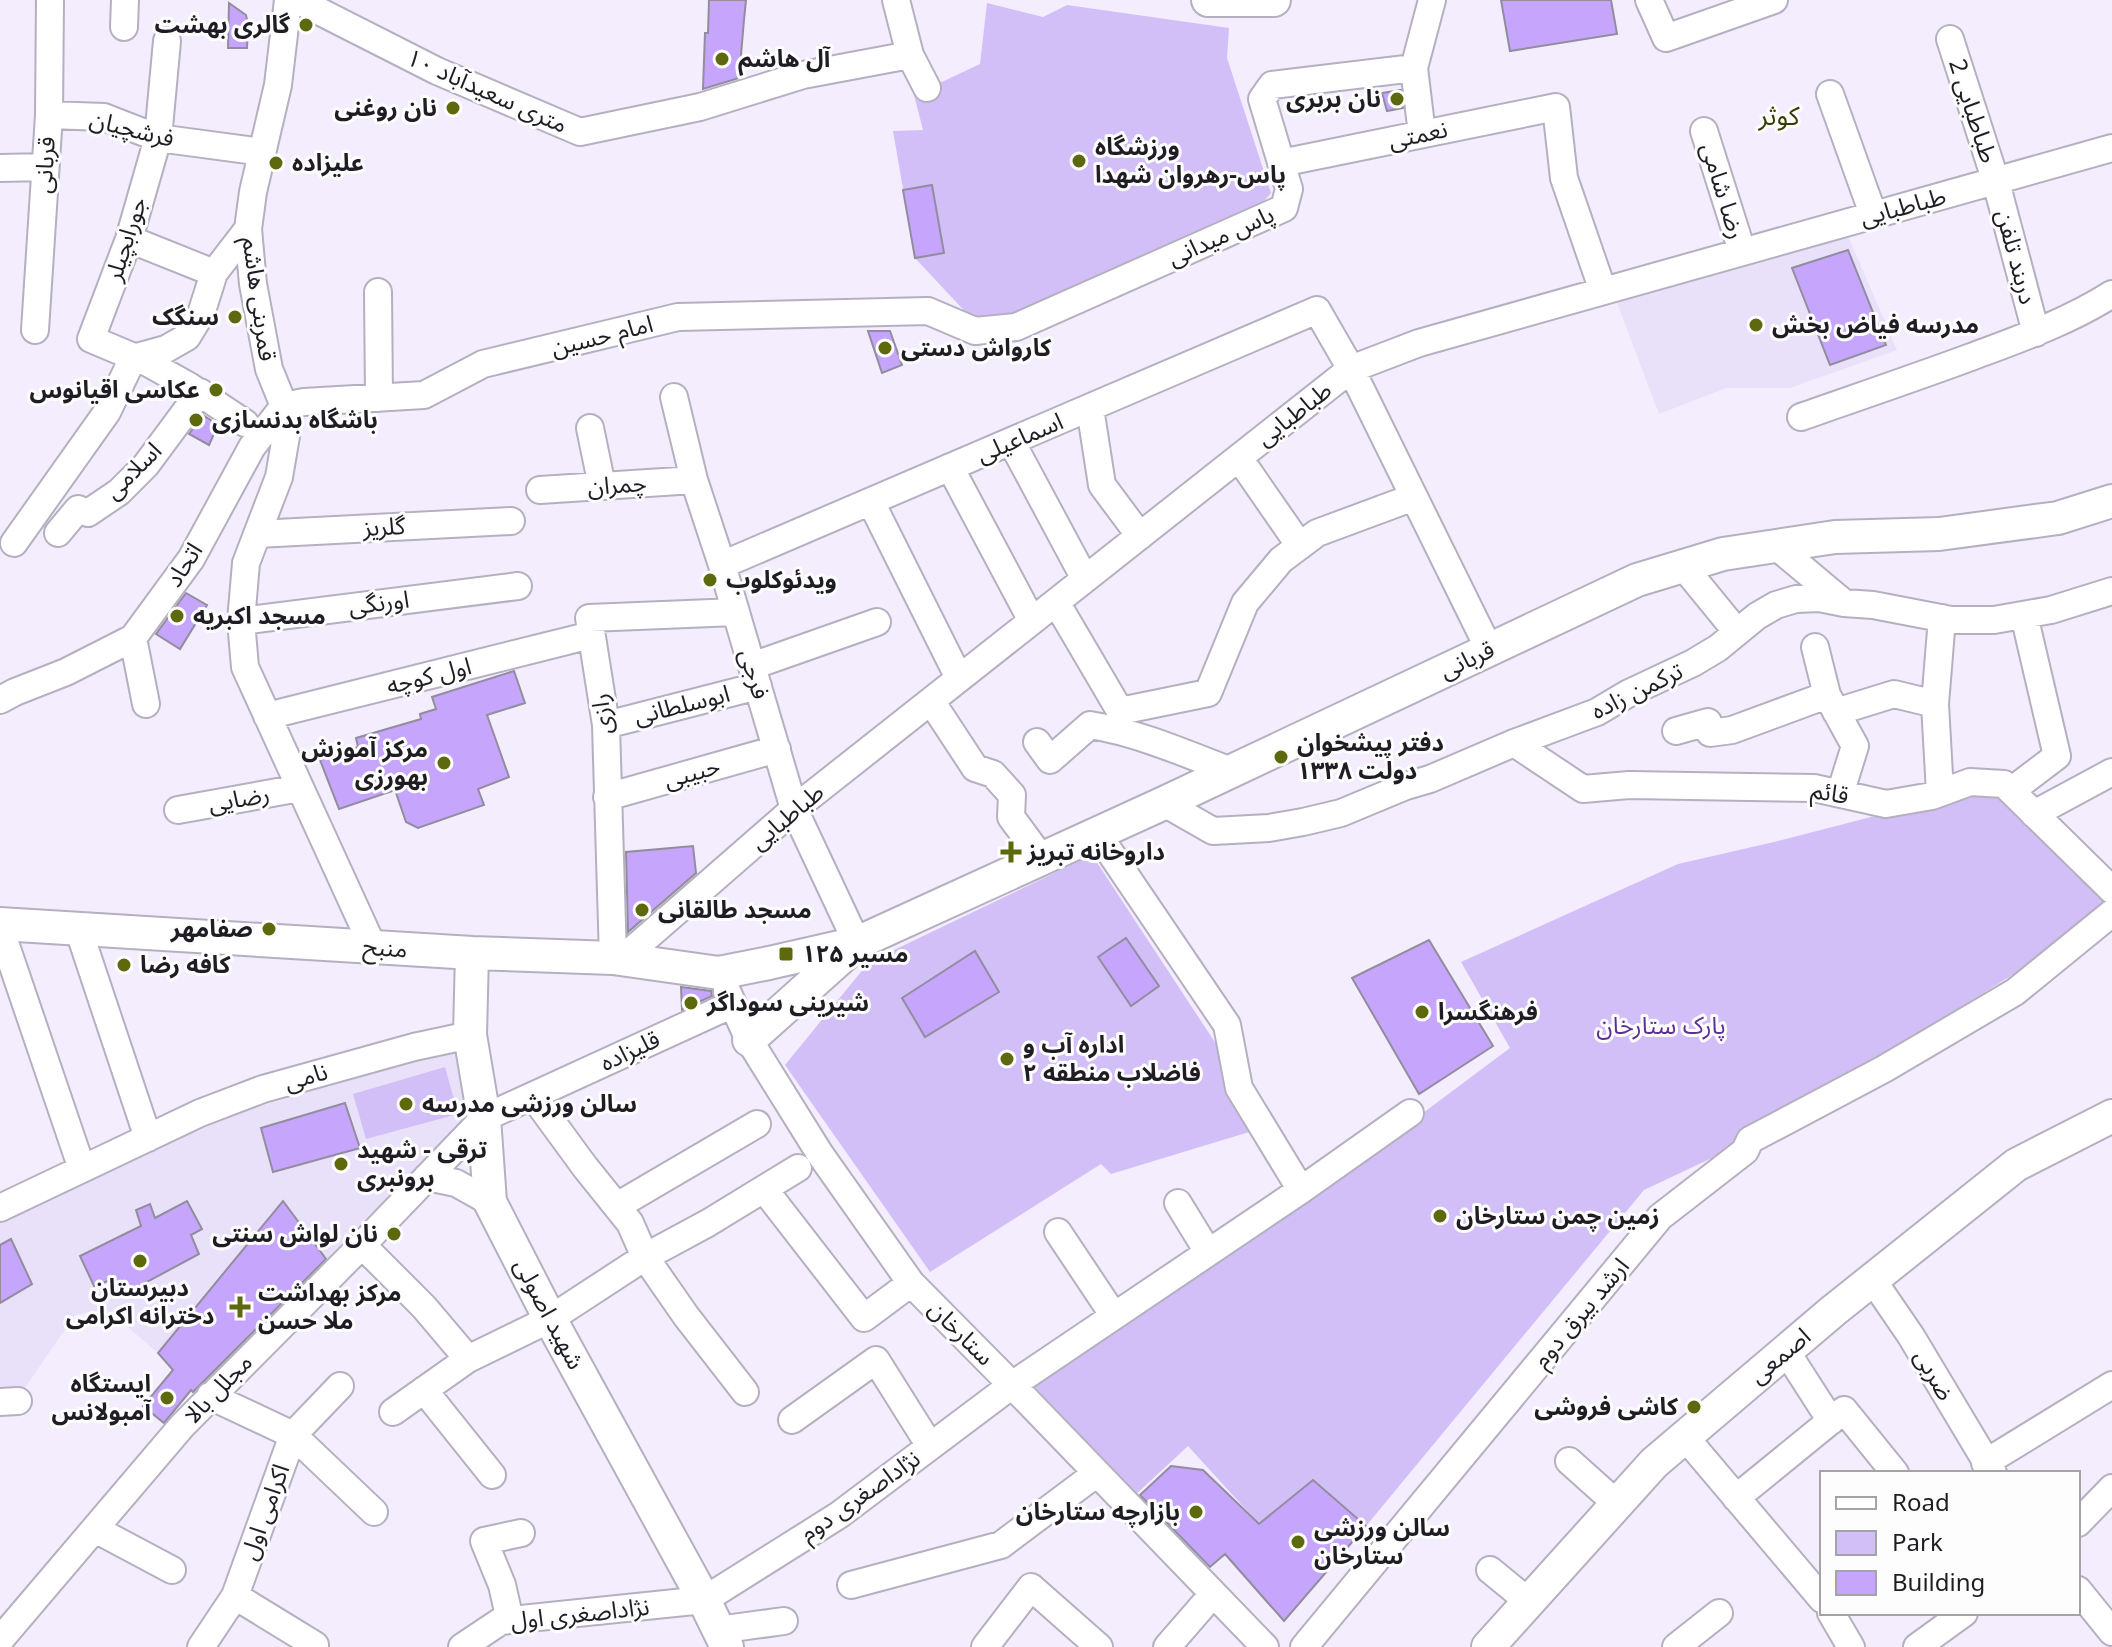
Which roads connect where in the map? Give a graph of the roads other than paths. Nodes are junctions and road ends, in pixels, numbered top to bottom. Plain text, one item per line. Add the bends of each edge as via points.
1 (50, 0) edge
2 (125, 0) edge
3 (288, 0) edge
4 (297, 0) edge
5 (896, 0) edge
6 (1208, 0) edge
7 (1274, 0) edge
8 (1432, 0) edge
9 (1649, 0) edge
10 (1661, 0) edge
11 (1774, 0) edge
12 (124, 27) dead end
13 (1674, 36) junction
14 (1950, 39) dead end
15 (167, 41) dead end
16 (910, 55) junction
17 (1414, 68) junction
18 (927, 88) dead end
19 (1830, 94) dead end
20 (49, 115) junction
21 (1704, 131) dead end
22 (1422, 134) junction
23 (158, 138) junction
24 (2112, 148) edge
25 (262, 152) junction
26 (1281, 163) junction
27 (45, 167) junction
28 (0, 168) edge
29 (1996, 182) junction
30 (1873, 214) junction
31 (248, 229) junction
32 (129, 239) junction
33 (1742, 251) junction
34 (214, 273) junction
35 (1603, 291) junction
36 (378, 292) dead end
37 (2112, 294) edge
38 (928, 311) joint
39 (35, 330) dead end
40 (2036, 333) junction
41 (133, 358) junction
42 (1351, 369) junction
43 (200, 392) junction
44 (674, 397) dead end
45 (379, 398) junction
46 (284, 406) junction
47 (1090, 408) junction
48 (1801, 417) dead end
49 (245, 423) dead end
50 (590, 428) dead end
51 (1011, 441) junction
52 (1239, 458) junction
53 (950, 467) junction
54 (694, 480) junction
55 (602, 486) junction
56 (540, 490) dead end
57 (1414, 497) junction
58 (2112, 501) edge
59 (871, 502) junction
60 (511, 521) dead end
61 (58, 533) dead end
62 (257, 534) junction
63 (1140, 536) junction
64 (14, 543) dead end
65 (1300, 546) junction
66 (1776, 546) junction
67 (722, 565) junction
68 (1683, 566) junction
69 (1085, 579) junction
70 (518, 586) dead end
71 (2112, 591) edge
72 (1056, 602) junction
73 (1844, 603) junction
74 (736, 612) junction
75 (2024, 615) junction
76 (1942, 618) junction
77 (241, 621) junction
78 (1032, 621) junction
79 (877, 622) dead end
80 (1737, 632) junction
81 (591, 635) junction
82 (133, 638) junction
83 (1815, 647) dead end
84 (1489, 649) junction
85 (755, 676) junction
86 (959, 678) junction
87 (0, 700) edge
88 (931, 701) junction
89 (146, 704) dead end
90 (1832, 704) junction
91 (1935, 704) junction
92 (267, 716) junction
93 (1120, 720) junction
94 (606, 725) junction
95 (1676, 731) dead end
96 (1037, 742) dead end
97 (1514, 743) junction
98 (777, 749) junction
99 (1231, 771) junction
100 (2112, 772) edge
101 (300, 788) junction
102 (2011, 791) junction
103 (1940, 793) junction
104 (1840, 794) junction
105 (607, 797) junction
106 (1164, 803) junction
107 (794, 809) junction
108 (178, 810) dead end
109 (2034, 814) junction
110 (1097, 833) junction
111 (1042, 859) junction
112 (2112, 890) edge
113 (2112, 913) edge
114 (0, 926) edge
115 (78, 928) junction
116 (857, 943) junction
117 (373, 947) junction
118 (472, 953) junction
119 (618, 959) junction
120 (719, 973) junction
121 (733, 1004) junction
122 (470, 1035) junction
123 (749, 1040) junction
124 (533, 1096) junction
125 (1410, 1113) dead end
126 (2112, 1116) edge
127 (484, 1118) junction
128 (757, 1124) dead end
129 (148, 1138) junction
130 (798, 1168) dead end
131 (82, 1169) junction
132 (427, 1177) junction
133 (764, 1189) junction
134 (1301, 1190) junction
135 (490, 1202) junction
136 (1178, 1203) dead end
137 (617, 1206) junction
138 (0, 1208) edge
139 (1058, 1232) dead end
140 (362, 1245) junction
141 (1208, 1252) junction
142 (645, 1257) junction
143 (1872, 1279) junction
144 (911, 1283) junction
145 (1114, 1316) junction
146 (550, 1319) junction
147 (1786, 1351) junction
148 (468, 1359) junction
149 (1012, 1385) junction
150 (340, 1386) dead end
151 (424, 1390) junction
152 (2110, 1391) edge
153 (745, 1392) dead end
154 (210, 1396) junction
155 (393, 1412) dead end
156 (792, 1420) dead end
157 (1831, 1421) junction
158 (293, 1435) junction
159 (1685, 1437) junction
160 (930, 1446) junction
161 (1569, 1461) dead end
162 (1989, 1468) edge
163 (1893, 1471) edge
164 (1097, 1473) junction
165 (492, 1475) dead end
166 (2112, 1488) edge
167 (1736, 1498) junction
168 (1617, 1504) junction
169 (374, 1512) dead end
170 (2080, 1521) edge
171 (95, 1529) junction
172 (521, 1533) dead end
173 (172, 1570) dead end
174 (1490, 1570) dead end
175 (851, 1585) dead end
176 (2080, 1592) edge
177 (1213, 1594) junction
178 (235, 1596) junction
179 (1820, 1597) edge
180 (704, 1600) junction
181 (1529, 1602) junction
182 (1719, 1613) dead end
183 (1832, 1615) edge
184 (1961, 1615) edge
185 (510, 1620) junction
186 (784, 1621) dead end
187 (4, 1629) edge
188 (2112, 1632) edge
189 (722, 1639) edge
190 (1084, 1642) edge
191 (315, 1645) dead end
192 (201, 1647) edge
193 (462, 1647) edge
194 (985, 1647) edge
195 (1167, 1647) edge
196 (1265, 1647) edge
197 (1304, 1647) edge
198 (1488, 1647) edge
199 (1676, 1647) edge
200 (1851, 1647) edge
201 (1917, 1647) edge

1 - 20 street, قربانی
2 - 12 street
3 - 25 street, قمربنی هاشم via 278,85
4 - 16 street, ۱۰ متری سعیدآباد via 437,71 580,132 700,107 803,75
5 - 16 street
6 - 7 main road
8 - 17 street
9 - 13 street via 1666,38
10 - 13 street
11 - 13 street
14 - 29 street, طباطبایی 2
15 - 23 street, جورابچیلر
16 - 18 street
17 - 22 street
17 - 26 street, پاس میدانی via 1272,85 1262,99
19 - 30 street
20 - 23 street, فرشچیان via 104,117
20 - 27 street, قربانی
21 - 33 street, رضا شامی
22 - 26 street, نعمتی
22 - 35 street, نعمتی via 1556,107 1564,178
23 - 25 street, فرشچیان
23 - 32 street, جورابچیلر
24 - 29 street, طباطبایی
25 - 31 street, قمربنی هاشم
26 - 38 street, پاس میدانی via 1289,189 1284,208 1016,327 975,331
27 - 28 street
27 - 39 street, قربانی
29 - 30 street, طباطبایی
29 - 40 street, دربند تلفن
30 - 33 street, طباطبایی
31 - 34 street
31 - 46 street, قمربنی هاشم via 269,369
32 - 34 street
32 - 41 street, جورابچیلر via 91,339
33 - 35 street, طباطبایی
34 - 41 street via 187,337
35 - 42 street, طباطبایی via 1419,343
36 - 45 street
37 - 40 street
38 - 45 street, امام حسین via 678,317 483,364 424,395
40 - 48 street
41 - 43 street
41 - 64 street via 107,412
42 - 47 street, اسماعیلی via 1317,310
42 - 52 street, طباطبایی
42 - 57 street
43 - 49 street
43 - 61 street, اسلامی via 119,492 88,513 78,509
44 - 54 street, فرجی
45 - 46 street, امام حسین
46 - 62 street, قمربنی هاشم via 286,436 279,477
46 - 82 street, اتحاد via 252,447 191,559
47 - 51 street, اسماعیلی
47 - 63 street via 1102,485
50 - 55 street
51 - 53 street, اسماعیلی
51 - 69 street
52 - 63 street, طباطبایی
52 - 65 street
53 - 59 street, اسماعیلی
53 - 78 street
54 - 55 street, چمران
54 - 67 street, فرجی
55 - 56 street, چمران
57 - 65 street via 1317,533
57 - 84 street
58 - 66 main road, قربانی via 2058,518 1939,534 1835,537
59 - 67 street, اسماعیلی
59 - 86 street
60 - 62 street, گلریز
62 - 77 street, قمربنی هاشم via 246,563
63 - 69 street, طباطبایی
65 - 93 street via 1245,603 1208,693
66 - 68 main road, قربانی
66 - 73 street
67 - 74 street, فرجی
68 - 80 street
68 - 84 main road, قربانی via 1637,580
69 - 72 street, طباطبایی
70 - 77 street, اورنگی
71 - 75 street, ترکمن زاده
72 - 78 street, طباطبایی
72 - 93 street
73 - 76 street, ترکمن زاده
73 - 80 street, ترکمن زاده via 1796,599 1776,605
74 - 81 street via 589,618
74 - 85 street, فرجی
75 - 76 street, ترکمن زاده
75 - 102 street via 2057,756
76 - 91 street
77 - 92 street, قمربنی هاشم via 245,667
78 - 86 street, طباطبایی
79 - 85 street, ابوسلطانی
80 - 97 street, ترکمن زاده via 1693,663 1597,712
81 - 92 street, اول کوچه
81 - 94 street, رازی
82 - 87 street, اتحاد
82 - 89 street
83 - 90 street
84 - 99 main road, قربانی
85 - 94 street, ابوسلطانی
85 - 98 street, فرجی
86 - 88 street, طباطبایی
88 - 107 street, طباطبایی
88 - 111 street via 975,768 993,774 1012,795 1011,817
90 - 91 street via 1894,694
90 - 95 street via 1732,730 1710,733 1708,722
90 - 104 street via 1855,746
91 - 103 street
92 - 101 street, قمربنی هاشم
93 - 96 street via 1090,725 1050,760
93 - 99 street via 1160,743
94 - 105 street, رازی
97 - 104 street, قائم via 1583,789 1814,788
97 - 106 street, ترکمن زاده via 1341,813 1303,822 1213,831
98 - 105 street, حبیبی
98 - 107 street, فرجی
99 - 106 main road, قربانی
100 - 109 street
101 - 108 street, رضایی
101 - 117 street, قمربنی هاشم
102 - 103 street, قائم via 2004,784 1970,782
102 - 109 street
103 - 104 street, قائم via 1886,804
105 - 119 street, رازی
106 - 110 main road, قربانی
107 - 116 street, فرجی
107 - 119 street, طباطبایی
109 - 112 street
110 - 111 main road, قربانی
110 - 134 street via 1227,1025 1239,1088
111 - 116 main road, قربانی
113 - 197 street, ارشد بیرق دوم via 2015,992 1750,1140 1745,1151 1660,1217
114 - 115 main road, منبح
114 - 131 street
115 - 117 main road, منبح
115 - 129 street
116 - 120 main road, منبح
116 - 123 main road
117 - 118 main road, منبح
118 - 119 main road, منبح
118 - 122 main road, شهید اصولی
119 - 120 main road, منبح
120 - 121 street, ستارخان
121 - 123 street, ستارخان
121 - 124 street, قلیزاده
122 - 127 main road, شهید اصولی
122 - 129 street, نامی via 263,1089
123 - 144 street, ستارخان via 820,1154
124 - 127 street, قلیزاده
124 - 137 street
125 - 134 street, نژاداصغری دوم
126 - 143 main road, اصمعی via 2016,1165
127 - 132 street, مجلل بالا
127 - 135 main road, شهید اصولی
128 - 137 street
129 - 131 street, نامی
130 - 133 street
131 - 138 street, نامی
132 - 135 street via 456,1183
132 - 140 street, مجلل بالا
133 - 142 street
133 - 144 street via 864,1318
134 - 141 street, نژاداصغری دوم
135 - 146 main road, شهید اصولی
136 - 141 street
137 - 142 street
139 - 145 street
140 - 148 street
140 - 154 street, مجلل بالا
141 - 145 street, نژاداصغری دوم
142 - 146 street
142 - 153 street
143 - 147 main road, اصمعی
143 - 162 street, ضربی
144 - 149 street, ستارخان
145 - 149 street, نژاداصغری دوم
146 - 148 street
146 - 180 main road, شهید اصولی
147 - 157 street
147 - 159 main road, اصمعی
148 - 151 street
149 - 160 street, نژاداصغری دوم
149 - 164 street, ستارخان
150 - 158 street, اکرامی اول
151 - 155 street
151 - 165 street
152 - 162 street
154 - 158 street
154 - 171 street, مجلل بالا
156 - 160 street via 876,1360
157 - 163 street via 1844,1410
157 - 167 street
158 - 169 street
158 - 178 street, اکرامی اول
159 - 167 street
159 - 168 main road, اصمعی
160 - 180 street, نژاداصغری دوم via 839,1515
161 - 168 street
164 - 175 street via 1001,1545
164 - 177 street, ستارخان
166 - 170 street
167 - 179 street
168 - 181 main road, اصمعی
171 - 173 street
171 - 187 street, مجلل بالا
172 - 185 street via 484,1541
174 - 181 street
176 - 188 street
177 - 195 street
177 - 196 street, ستارخان
178 - 191 street
178 - 192 street, اکرامی اول
180 - 185 street, نژاداصغری اول
180 - 189 main road, شهید اصولی
181 - 198 main road, اصمعی
182 - 199 street
183 - 200 street
184 - 201 street
185 - 193 street, نژاداصغری اول
186 - 189 street
190 - 194 street via 1031,1587

